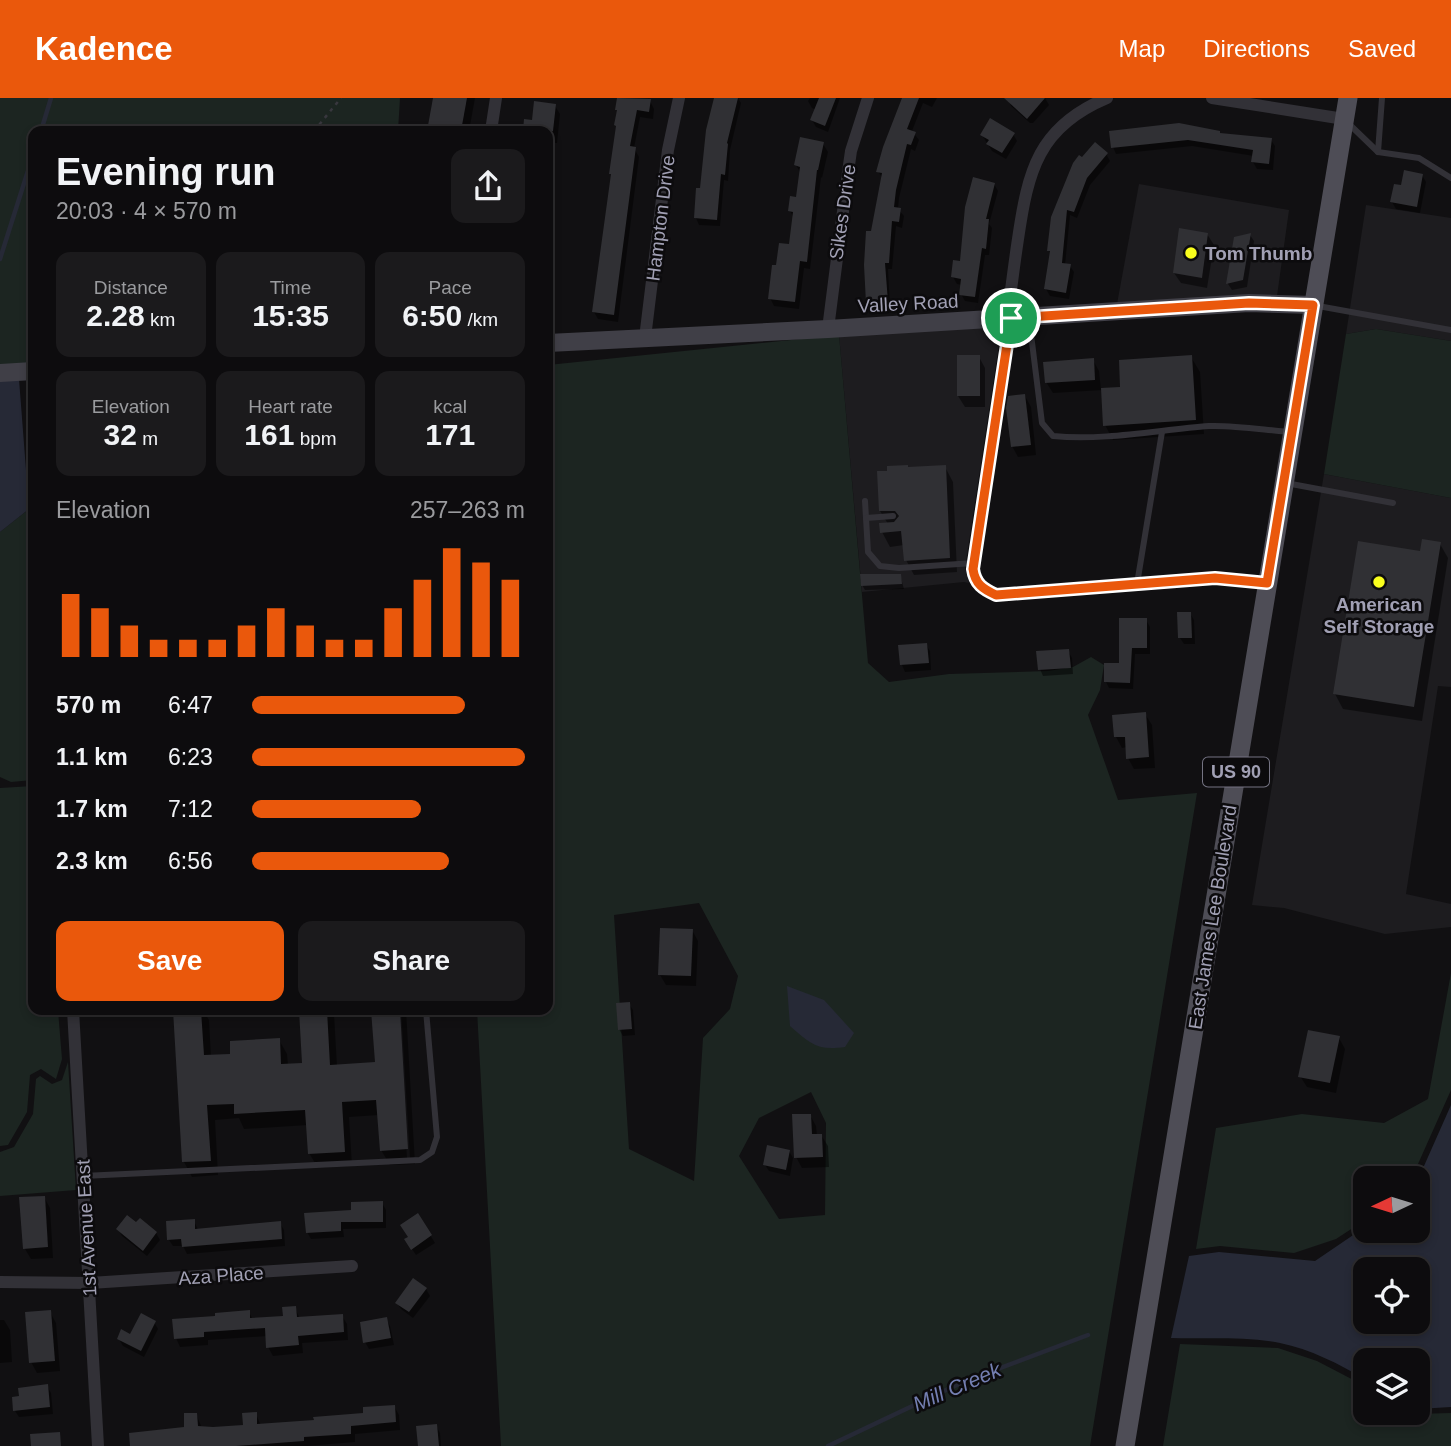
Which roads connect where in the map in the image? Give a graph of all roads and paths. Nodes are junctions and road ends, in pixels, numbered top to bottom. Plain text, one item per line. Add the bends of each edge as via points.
1 (341, 98) edge
2 (496, 98) edge
3 (679, 98) edge
4 (868, 98) edge
5 (1107, 98) edge
6 (1212, 98) edge
7 (1348, 98) edge
8 (1382, 98) edge
9 (1344, 119) junction
10 (318, 126) edge
11 (492, 126) edge
12 (1378, 152) junction
13 (1451, 178) edge
14 (1313, 305) junction
15 (1029, 317) junction
16 (1009, 318) junction
17 (828, 329) junction
18 (1451, 330) edge
19 (645, 338) junction
20 (553, 343) edge
21 (28, 371) edge
22 (0, 373) edge
23 (1162, 432) junction
24 (1292, 432) junction
25 (1284, 482) junction
26 (865, 501) dead end
27 (1393, 503) dead end
28 (893, 516) dead end
29 (866, 518) junction
30 (974, 562) junction
31 (1267, 583) junction
32 (1137, 584) junction
33 (73, 1015) edge
34 (426, 1015) edge
35 (83, 1176) junction
36 (352, 1266) dead end
37 (0, 1282) edge
38 (90, 1283) junction
39 (98, 1446) edge
40 (1125, 1446) edge

1 - 10 path
2 - 11 street
3 - 19 street, Hampton Drive via 668,150
4 - 17 street, Sikes Drive via 851,150
5 - 16 street via 1065,123 1034,164 1026,186
6 - 9 street
7 - 9 main road, East James Lee Boulevard / US 90
8 - 12 lane
9 - 12 lane
9 - 14 main road, East James Lee Boulevard / US 90
12 - 13 lane via 1419,158
14 - 15 street, Valley Road via 1249,303
14 - 18 lane
14 - 24 main road, East James Lee Boulevard / US 90
15 - 16 street, Valley Road
15 - 23 lane via 1042,423 1053,436
16 - 17 street, Valley Road
16 - 30 street
17 - 19 street, Valley Road
19 - 20 street, Valley Road
21 - 22 street
23 - 24 lane via 1212,426
23 - 32 lane
24 - 25 main road, East James Lee Boulevard / US 90
25 - 27 lane
25 - 31 main road, East James Lee Boulevard / US 90
26 - 29 lane
28 - 29 lane
29 - 30 lane via 868,552 880,566
30 - 32 street via 976,581 996,595
31 - 32 street via 1215,578
31 - 40 main road, East James Lee Boulevard / US 90
33 - 35 street, 1st Avenue East
34 - 35 lane via 437,1137 432,1152 420,1160
35 - 38 street, 1st Avenue East
36 - 38 street, Aza Place
37 - 38 street, Aza Place
38 - 39 street, 1st Avenue East

